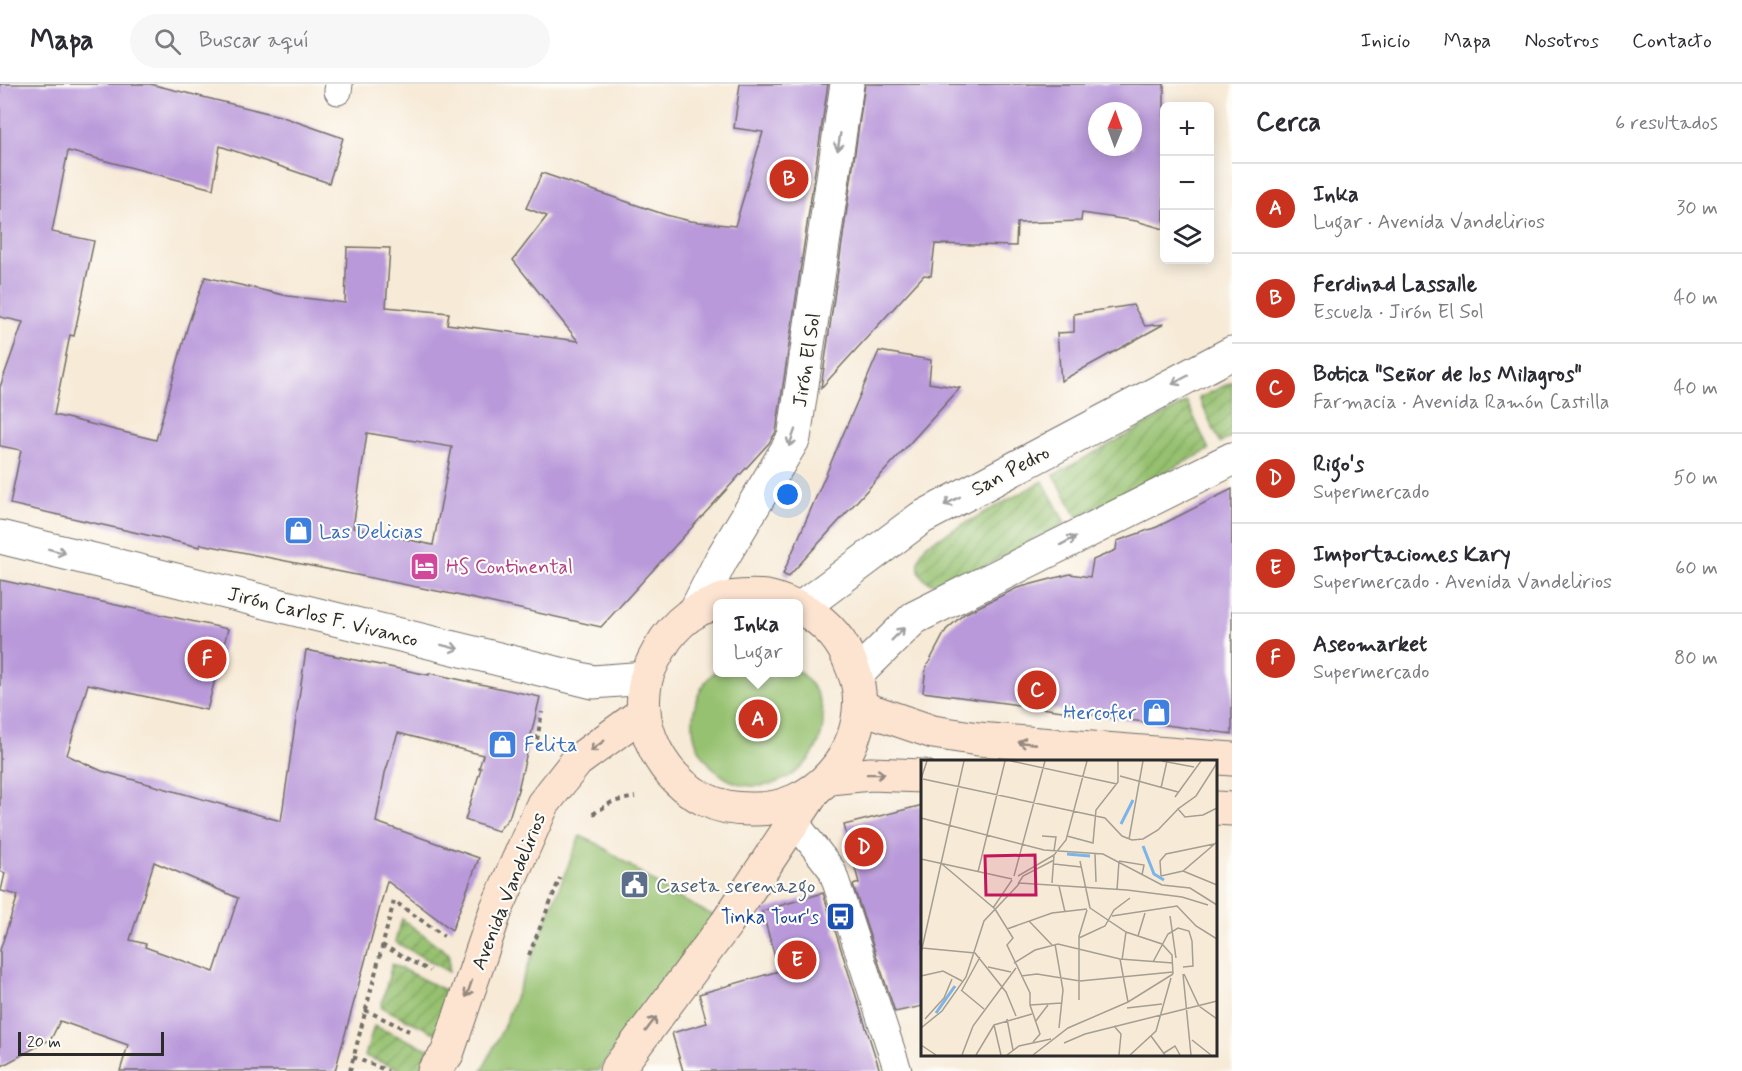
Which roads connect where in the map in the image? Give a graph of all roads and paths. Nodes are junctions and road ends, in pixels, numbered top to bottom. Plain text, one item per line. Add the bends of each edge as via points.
1 (847, 84) edge
2 (1232, 353) edge
3 (1232, 459) edge
4 (0, 537) edge
5 (727, 599) edge
6 (773, 599) edge
7 (803, 601) edge
8 (713, 605) edge
9 (803, 610) edge
10 (695, 612) junction
11 (856, 675) junction
12 (646, 678) junction
13 (544, 703) dead end
14 (860, 707) junction
15 (644, 712) junction
16 (536, 745) dead end
17 (1232, 759) edge
18 (921, 776) edge
19 (822, 784) junction
20 (640, 797) dead end
21 (1217, 808) edge
22 (1232, 809) edge
23 (590, 816) dead end
24 (794, 821) junction
25 (448, 939) dead end
26 (382, 945) junction
27 (434, 974) dead end
28 (365, 1010) junction
29 (418, 1035) dead end
30 (352, 1057) junction
31 (350, 1071) edge
32 (388, 1071) edge
33 (434, 1071) edge
34 (616, 1071) edge
35 (898, 1071) edge

1 -> 10 street, Jirón El Sol via 794,438 721,560
2 -> 7 street, San Pedro via 921,518
11 -> 3 street via 914,618
4 -> 12 street, Jirón Carlos F. Vivanco via 592,682
5 - 6 street
8 - 10 street
9 - 11 street via 832,632 844,647
10 - 12 street via 668,636
11 - 14 street
12 - 15 street
13 - 16 path
17 -> 14 street via 978,739 933,732
14 - 19 street via 845,757
15 - 19 street via 650,739 663,765 706,800 733,809 761,810 789,804
15 -> 33 street, Avenida Vandelirios via 577,761 543,804 496,910 447,1054
19 -> 18 street via 871,774
19 - 24 street
20 - 23 path via 612,802
21 - 22 street
34 -> 24 street via 726,924
24 - 35 lane via 832,870
25 - 26 path via 394,901
26 - 27 path
26 - 28 path
28 - 29 path
28 - 30 path
30 - 31 path
30 - 32 path

